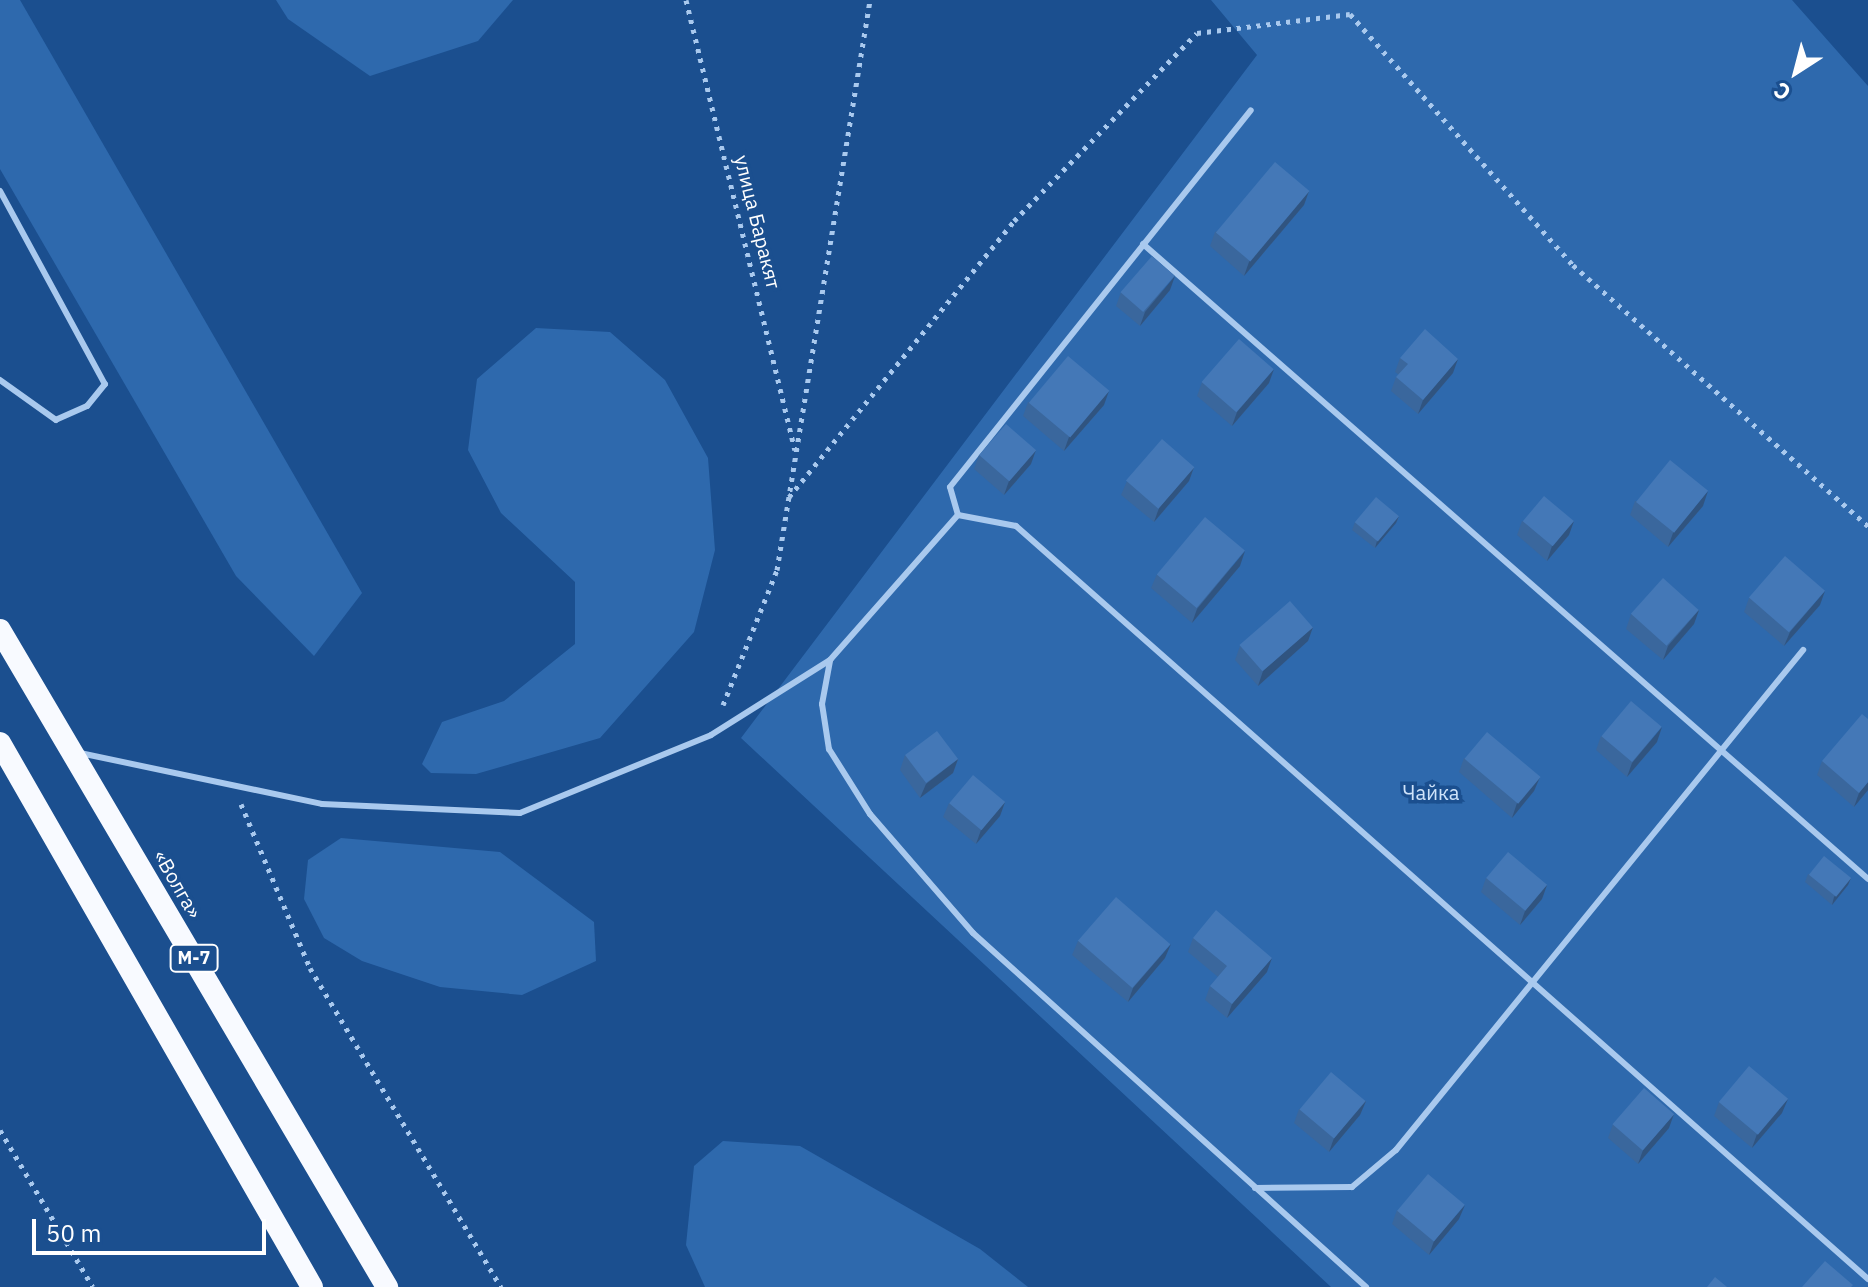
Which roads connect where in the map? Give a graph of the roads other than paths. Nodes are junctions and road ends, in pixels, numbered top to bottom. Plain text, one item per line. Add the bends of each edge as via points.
1 (1251, 110) dead end
2 (0, 191) edge
3 (1143, 244) junction
4 (0, 380) edge
5 (958, 515) junction
6 (0, 630) edge
7 (1803, 650) dead end
8 (830, 660) junction
9 (0, 743) edge
10 (73, 751) junction
11 (1722, 754) junction
12 (1868, 879) edge
13 (1530, 983) junction
14 (1255, 1188) junction
15 (1868, 1279) edge
16 (312, 1287) edge
17 (387, 1287) edge
18 (1366, 1287) edge

1 - 3 lane
2 - 4 lane via 105,384 87,406 56,420
3 - 5 lane via 950,487
3 - 11 lane
5 - 8 lane
5 - 13 lane via 1016,526
6 - 10 highway, «Волга» / М-7
7 - 11 lane
8 - 10 lane via 711,735 520,813 322,804
8 - 14 lane via 822,704 829,749 870,814 973,933
9 - 16 highway
10 - 17 highway, «Волга» / М-7
11 - 12 lane
11 - 13 lane
13 - 14 lane via 1396,1150 1352,1187
13 - 15 lane
14 - 18 lane

